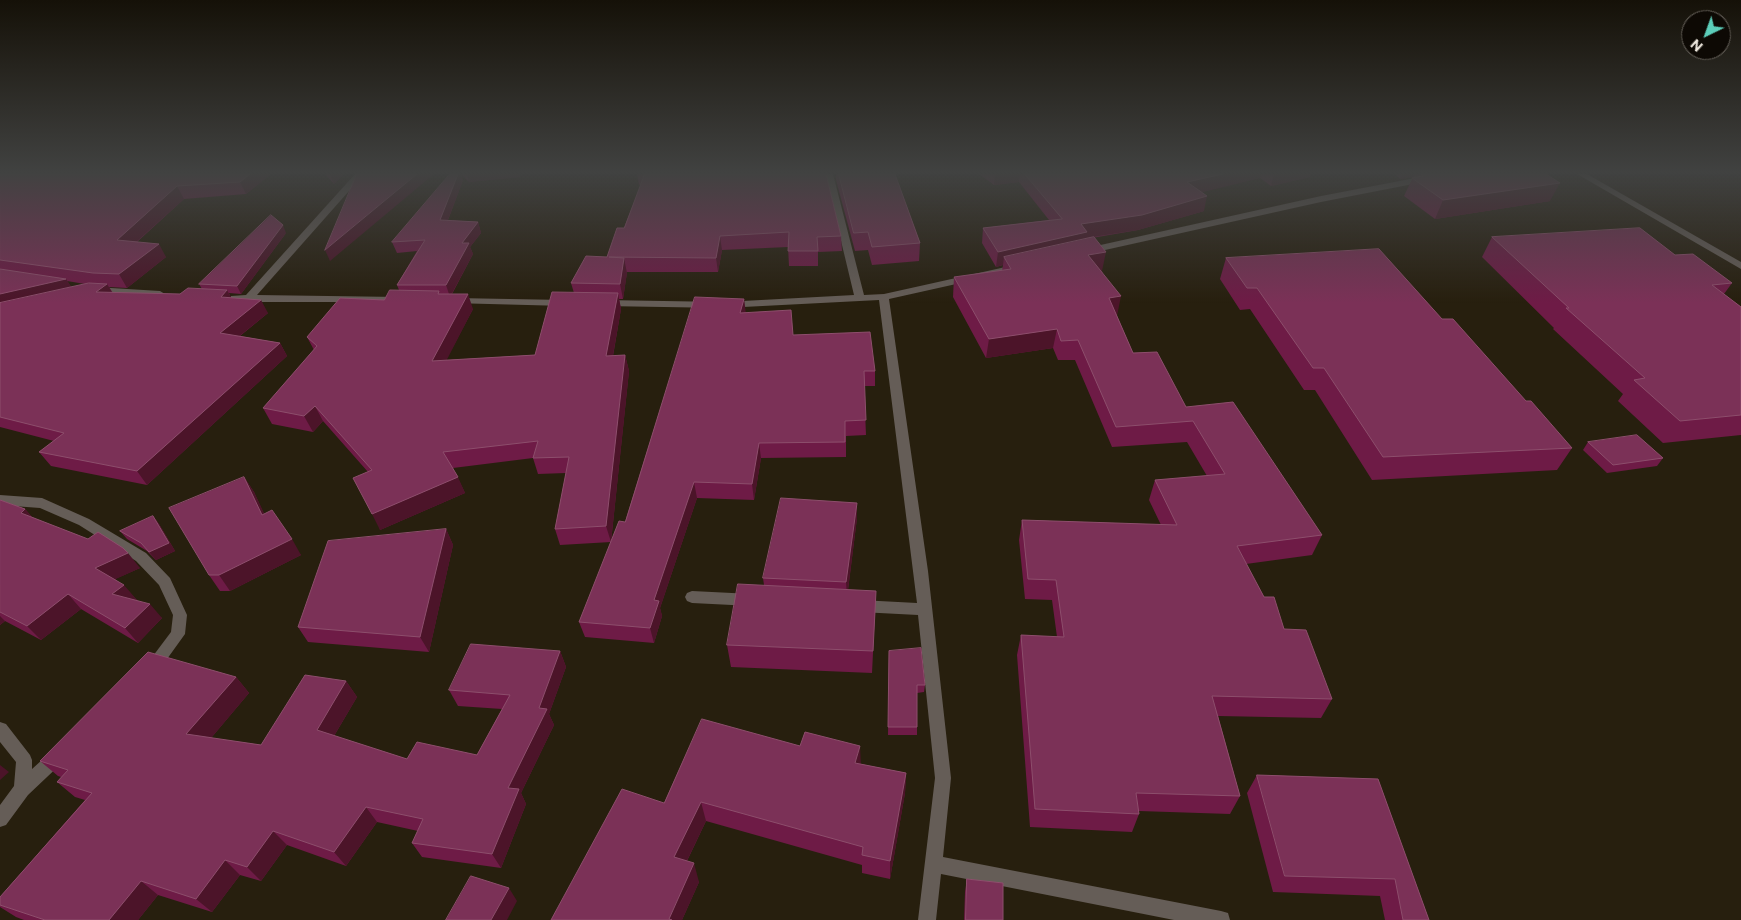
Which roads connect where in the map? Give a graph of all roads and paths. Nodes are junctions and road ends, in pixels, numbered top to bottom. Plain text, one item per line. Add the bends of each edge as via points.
1 (322, 217) edge
2 (840, 217) edge
3 (1242, 217) edge
4 (1656, 217) edge
5 (1078, 254) edge
6 (1029, 264) edge
7 (1741, 266) edge
8 (82, 292) edge
9 (170, 295) edge
10 (884, 297) junction
11 (229, 298) edge
12 (860, 298) junction
13 (248, 299) junction
14 (410, 300) edge
15 (439, 301) edge
16 (577, 303) edge
17 (596, 303) edge
18 (0, 500) edge
19 (692, 597) dead end
20 (769, 601) edge
21 (847, 605) edge
22 (925, 609) junction
23 (140, 680) edge
24 (0, 729) edge
25 (71, 744) edge
26 (22, 789) junction
27 (0, 819) edge
28 (934, 864) junction
29 (927, 920) edge
30 (1220, 920) edge

1 - 13 street
2 - 12 street
3 - 5 street
4 - 7 street
6 - 10 street
8 - 9 street
10 - 12 street
10 - 22 street
11 - 13 street
12 - 17 street via 724,305
13 - 14 street
15 - 16 street
18 - 23 street via 42,503 84,522 141,558 166,582 180,616 178,634
19 - 20 street
21 - 22 street
22 - 28 street via 943,778
24 - 26 street via 24,760
25 - 26 street
26 - 27 street
28 - 29 street
28 - 30 street

